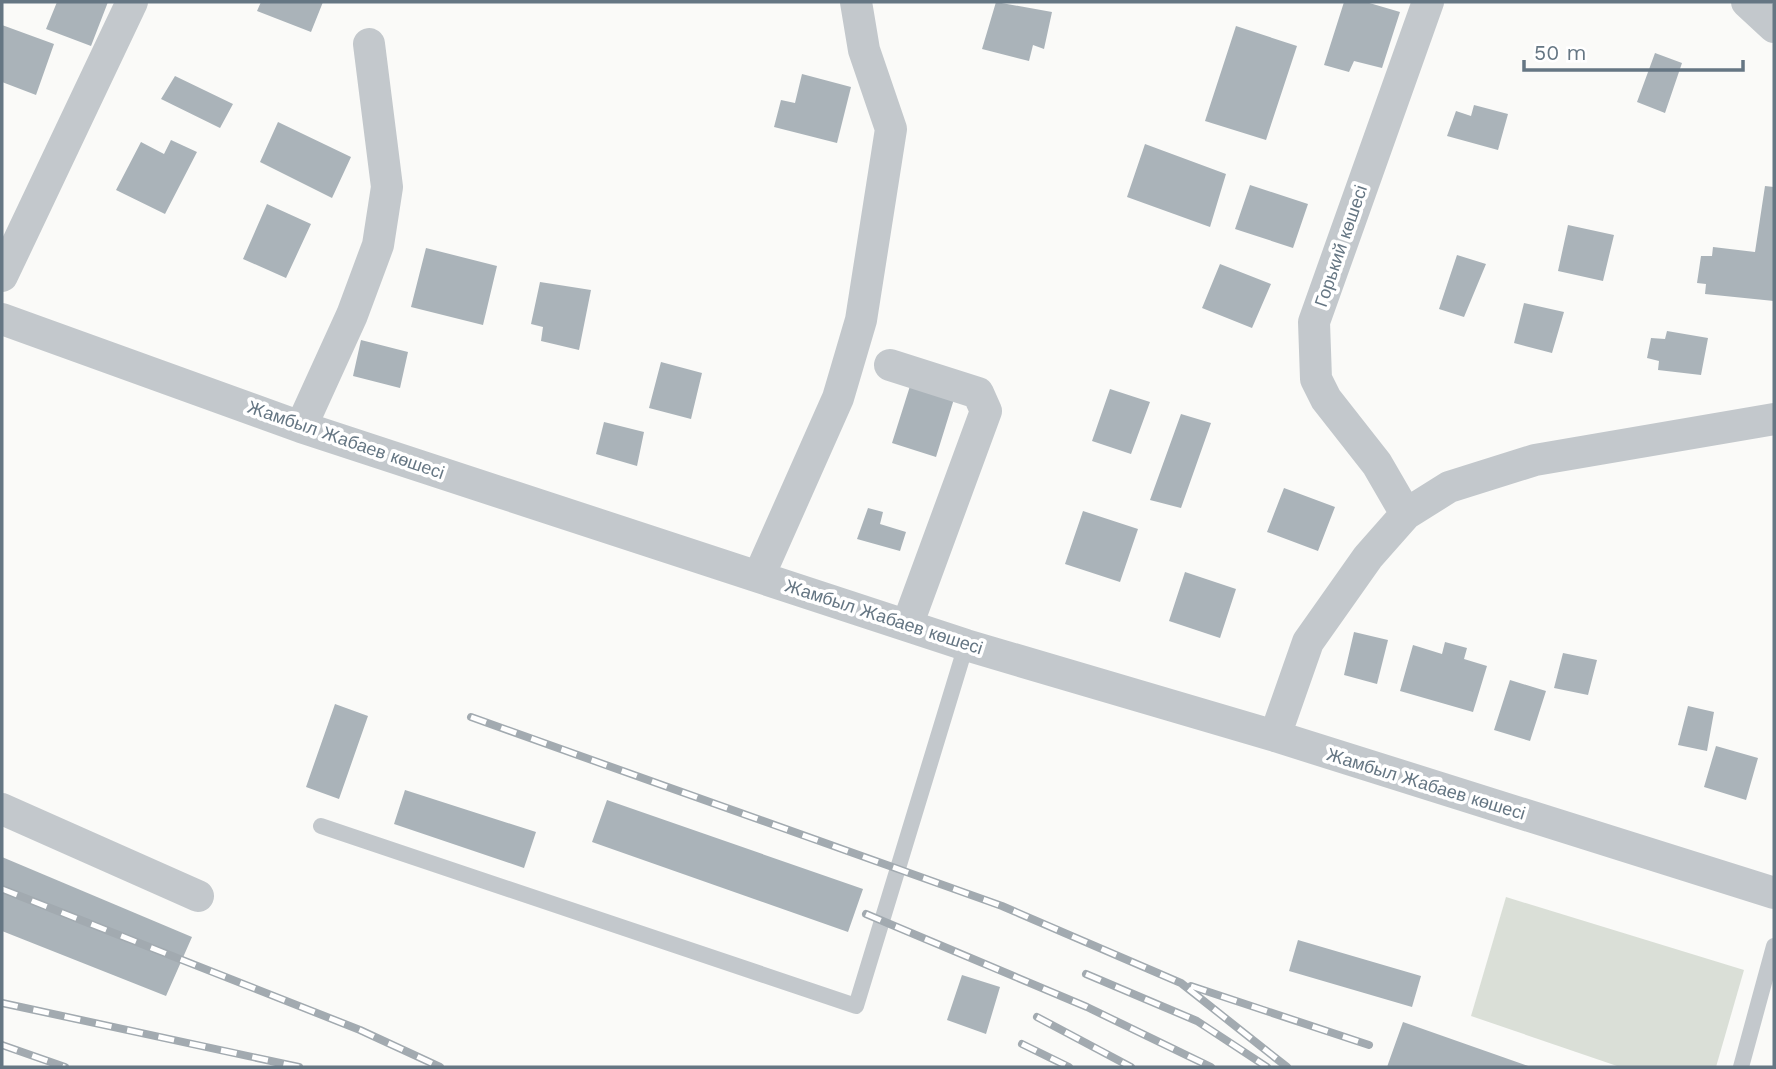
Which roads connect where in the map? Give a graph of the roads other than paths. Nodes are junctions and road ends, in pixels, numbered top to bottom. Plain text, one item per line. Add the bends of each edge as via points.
1 (132, 2) edge
2 (856, 2) edge
3 (1428, 2) edge
4 (1747, 2) edge
5 (1774, 27) edge
6 (369, 44) dead end
7 (2, 276) edge
8 (2, 319) edge
9 (890, 365) dead end
10 (1774, 419) edge
11 (300, 427) junction
12 (1406, 514) junction
13 (759, 576) junction
14 (908, 623) junction
15 (966, 645) junction
16 (1275, 736) junction
17 (2, 809) edge
18 (321, 826) dead end
19 (1774, 893) edge
20 (198, 895) dead end
21 (1774, 946) edge
22 (1741, 1067) edge

1 - 7 street
2 - 13 street via 864,50 891,129 861,320 838,398
3 - 12 street, Горький көшесі via 1314,322 1315,379 1377,464
4 - 5 street
6 - 11 street via 387,187 378,244 352,315
8 - 11 street, Жамбыл Жабаев көшесі
9 - 14 street via 978,393 986,411
10 - 12 street via 1535,460 1449,487
11 - 13 street, Жамбыл Жабаев көшесі
12 - 16 street via 1368,557 1308,642
13 - 14 street, Жамбыл Жабаев көшесі
14 - 15 street, Жамбыл Жабаев көшесі
15 - 16 street, Жамбыл Жабаев көшесі
15 - 18 lane via 856,1006
16 - 19 street, Жамбыл Жабаев көшесі
17 - 20 street
21 - 22 lane

